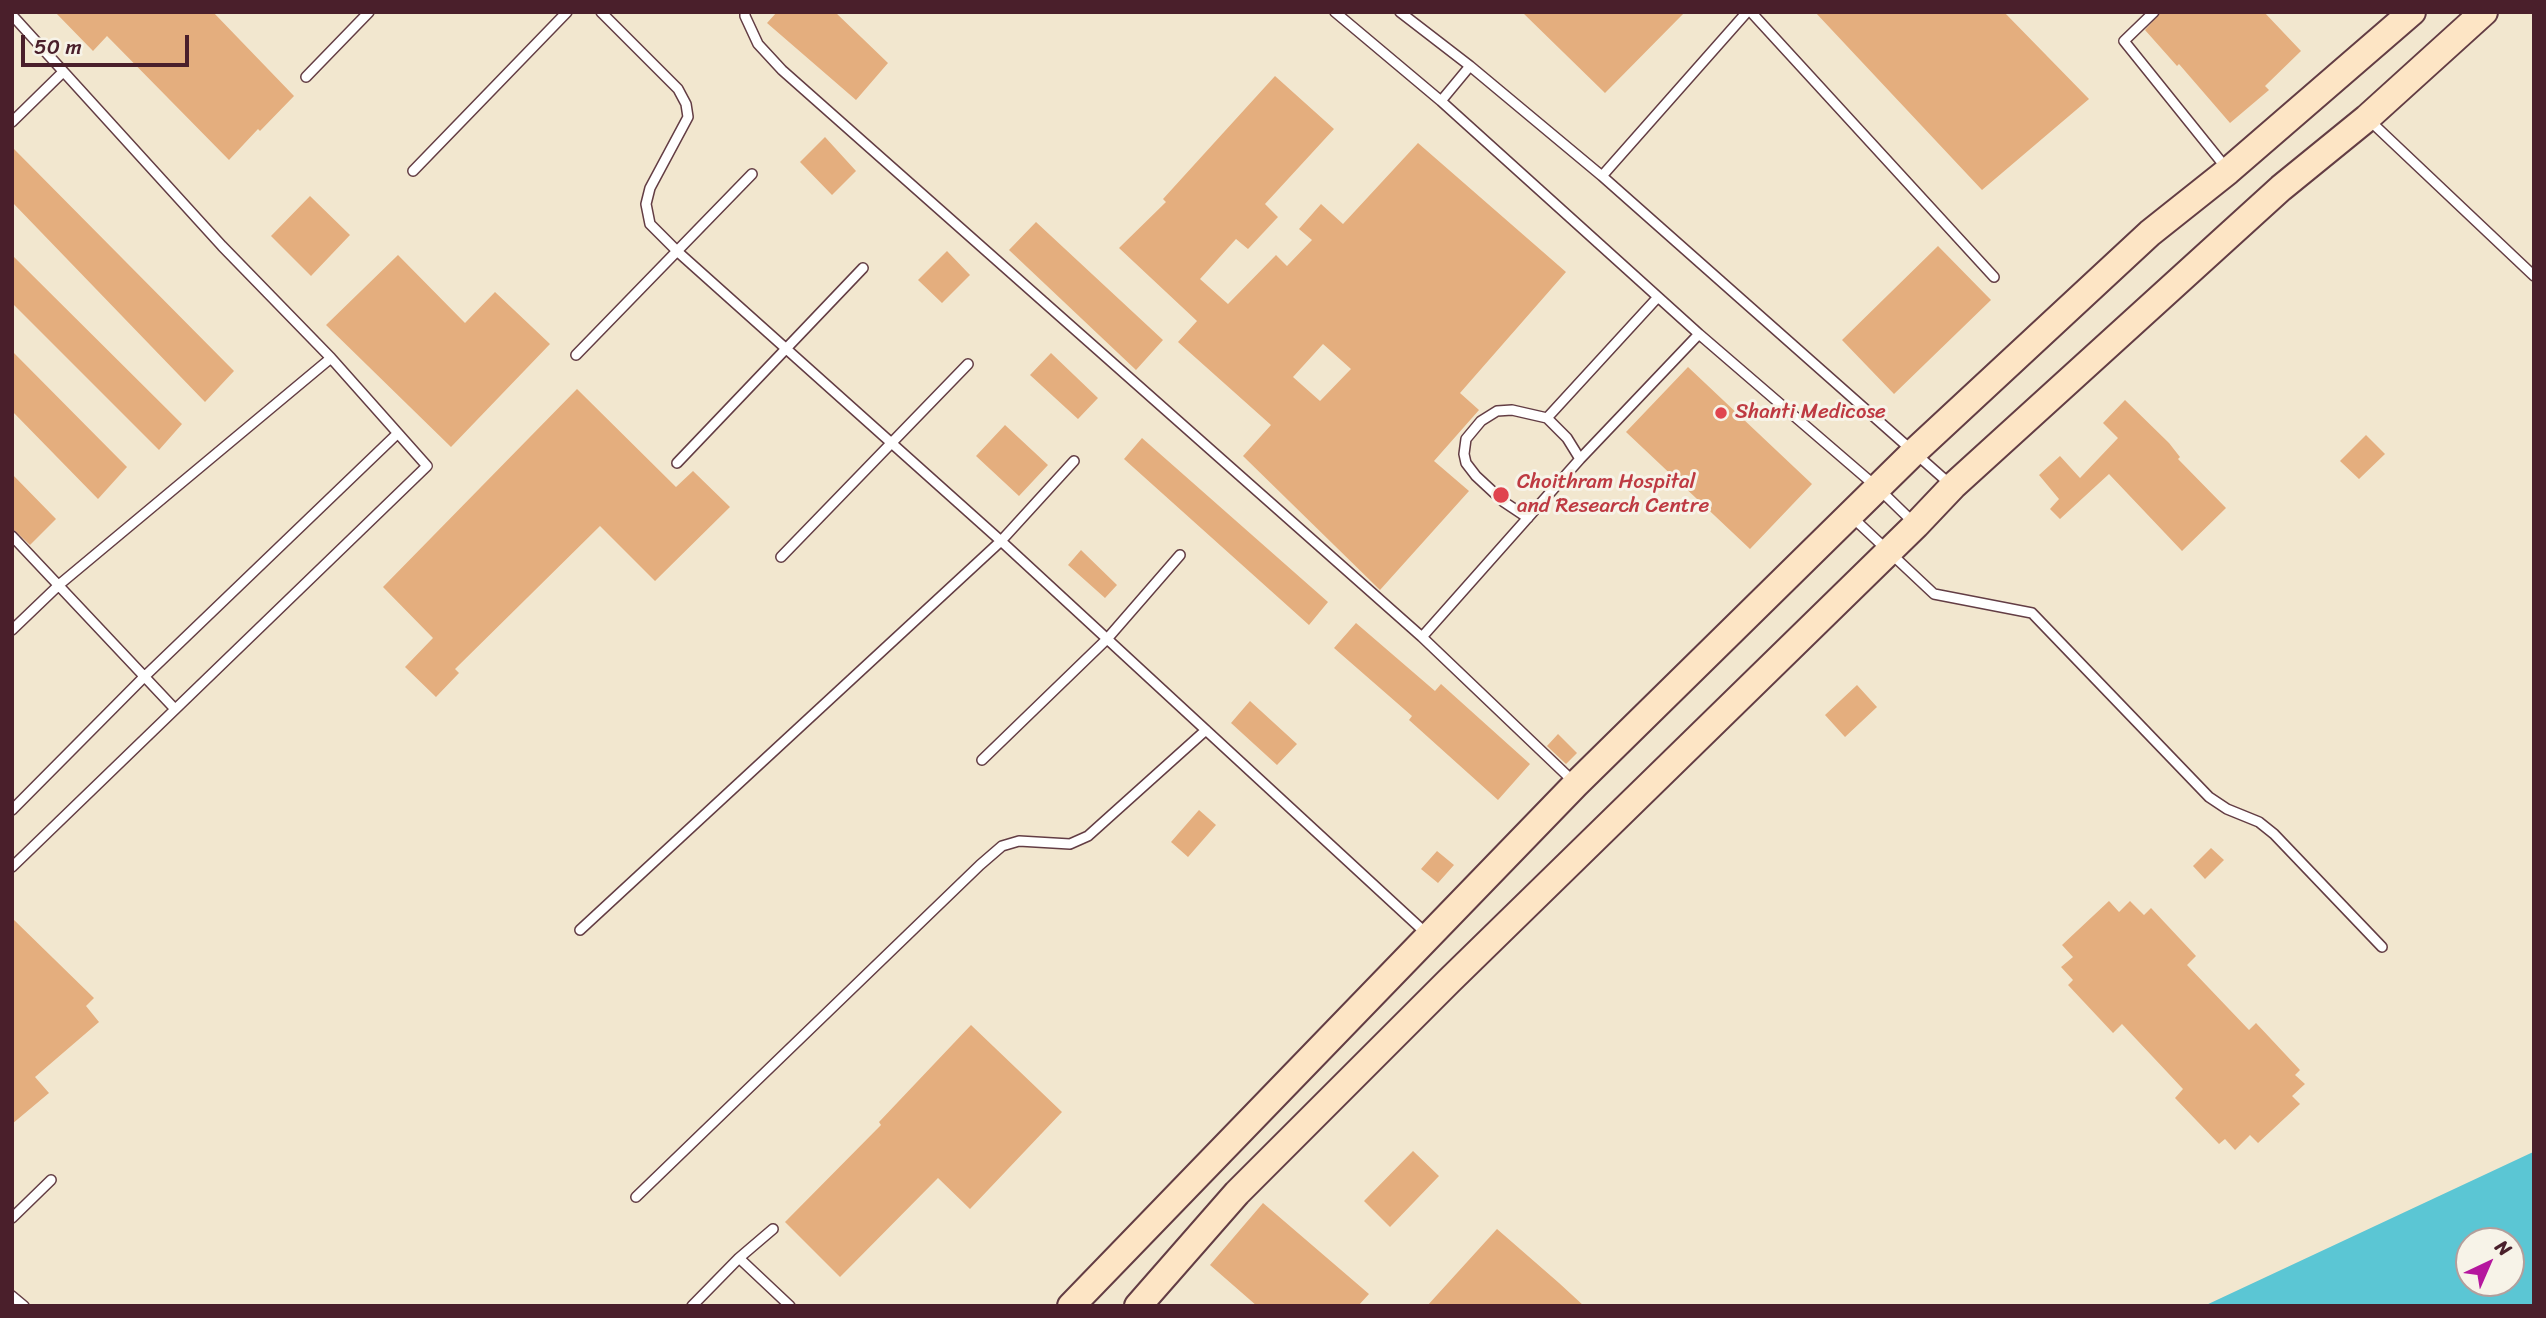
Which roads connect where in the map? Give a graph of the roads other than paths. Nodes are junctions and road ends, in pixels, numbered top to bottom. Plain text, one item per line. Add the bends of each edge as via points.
1 (369, 12) edge
2 (567, 12) edge
3 (601, 12) edge
4 (745, 12) edge
5 (1335, 12) edge
6 (1400, 12) edge
7 (1749, 12) edge
8 (2154, 12) edge
9 (2412, 12) edge
10 (2484, 12) edge
11 (12, 15) edge
12 (1470, 66) junction
13 (62, 73) junction
14 (306, 76) dead end
15 (1441, 101) junction
16 (2367, 118) junction
17 (12, 122) edge
18 (413, 170) dead end
19 (2228, 170) junction
20 (752, 174) dead end
21 (1602, 176) junction
22 (678, 252) junction
23 (863, 268) dead end
24 (2534, 276) edge
25 (1994, 277) dead end
26 (1658, 297) junction
27 (1699, 334) junction
28 (786, 348) junction
29 (576, 355) dead end
30 (331, 358) junction
31 (968, 364) dead end
32 (1547, 418) junction
33 (397, 434) junction
34 (892, 442) junction
35 (1914, 452) junction
36 (1580, 459) junction
37 (1074, 461) dead end
38 (677, 463) dead end
39 (1953, 486) junction
40 (1879, 489) junction
41 (1851, 516) junction
42 (1528, 518) junction
43 (1916, 526) junction
44 (12, 536) edge
45 (1001, 541) junction
46 (1889, 552) junction
47 (1180, 555) dead end
48 (781, 557) dead end
49 (60, 584) junction
50 (12, 630) edge
51 (1422, 637) junction
52 (1107, 639) junction
53 (143, 678) junction
54 (174, 708) junction
55 (1206, 730) junction
56 (982, 760) dead end
57 (1576, 784) junction
58 (12, 810) edge
59 (12, 867) edge
60 (580, 930) dead end
61 (1429, 936) junction
62 (2382, 947) dead end
63 (51, 1180) dead end
64 (636, 1197) dead end
65 (12, 1218) edge
66 (772, 1229) dead end
67 (739, 1258) junction
68 (12, 1296) edge
69 (24, 1306) edge
70 (692, 1306) edge
71 (790, 1306) edge
72 (1071, 1306) edge
73 (1138, 1306) edge

1 - 14 lane
2 - 18 lane
3 - 22 lane via 678,89 686,104 688,117 646,204 650,224
4 - 51 lane via 758,44 782,70
5 - 15 lane
6 - 12 lane
7 - 21 lane
7 - 25 lane
8 - 19 lane via 2124,41
9 - 19 main road
10 - 16 main road
11 - 13 lane
12 - 15 lane
12 - 21 lane
13 - 17 lane
13 - 30 lane
15 - 26 lane
16 - 24 lane
16 - 39 main road via 2281,188
19 - 35 main road via 2150,233
20 - 22 lane
21 - 35 lane
22 - 28 lane
22 - 29 lane
23 - 28 lane
26 - 27 lane
26 - 32 lane
27 - 36 lane
27 - 40 lane
28 - 34 lane
28 - 38 lane
30 - 33 lane
30 - 49 lane
31 - 34 lane
32 - 36 lane
32 - 42 lane via 1497,411 1481,421 1464,447 1466,463 1476,476
33 - 53 lane
33 - 54 lane via 427,466
34 - 45 lane
34 - 48 lane
35 - 39 lane
35 - 40 main road
36 - 42 lane
37 - 45 lane
39 - 43 main road
40 - 41 main road
40 - 43 lane
41 - 46 lane
41 - 57 main road
42 - 51 lane
43 - 46 main road
44 - 49 lane
45 - 52 lane
45 - 60 lane
46 - 62 lane via 1934,594 2032,613 2209,797 2274,834
46 - 73 main road via 1237,1193
47 - 52 lane
49 - 50 lane
49 - 53 lane
51 - 57 lane
52 - 55 lane
52 - 56 lane
53 - 54 lane
53 - 58 lane
54 - 59 lane
55 - 61 lane
55 - 64 lane via 1088,836 1070,844 1019,841 1002,846 980,864
57 - 61 main road
61 - 72 main road
63 - 65 lane
66 - 67 lane
67 - 70 lane
67 - 71 lane
68 - 69 lane

